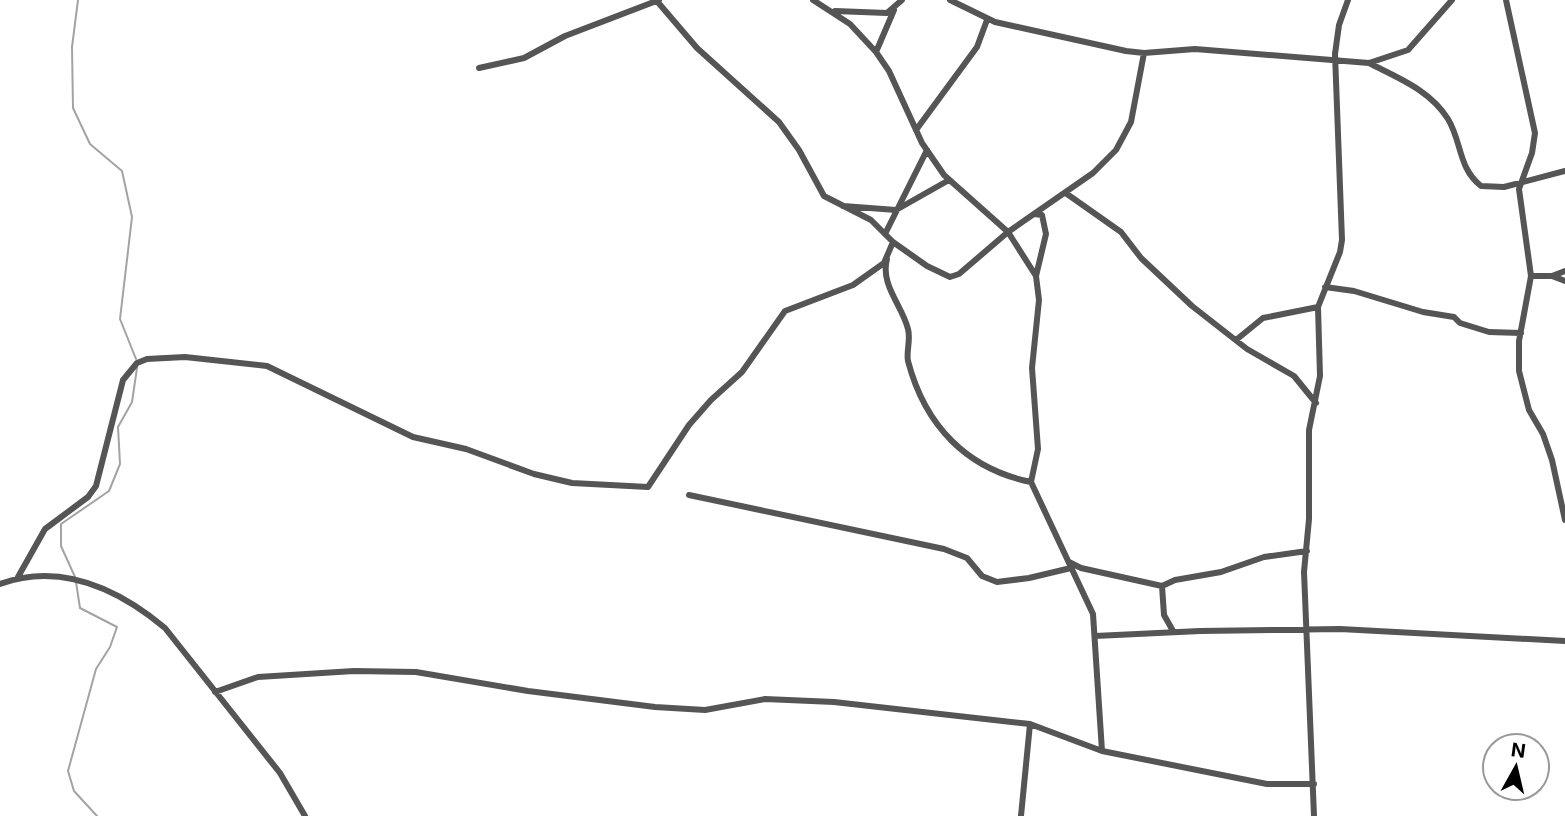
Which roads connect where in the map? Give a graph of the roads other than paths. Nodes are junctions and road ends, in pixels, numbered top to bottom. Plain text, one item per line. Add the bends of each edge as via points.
1 (658, 0) edge
2 (813, 0) edge
3 (902, 0) edge
4 (950, 0) edge
5 (1348, 0) edge
6 (1452, 0) edge
7 (1506, 0) edge
8 (894, 8) junction
9 (834, 11) junction
10 (987, 20) junction
11 (876, 52) junction
12 (1144, 53) junction
13 (1335, 61) junction
14 (1369, 63) junction
15 (479, 68) dead end
16 (916, 130) junction
17 (927, 150) junction
18 (1565, 171) edge
19 (949, 180) junction
20 (1521, 183) junction
21 (1067, 194) junction
22 (841, 206) junction
23 (896, 210) junction
24 (1034, 214) junction
25 (1008, 232) junction
26 (885, 234) junction
27 (892, 242) junction
28 (888, 257) junction
29 (1565, 271) edge
30 (1036, 276) junction
31 (1531, 276) junction
32 (1552, 276) junction
33 (1565, 281) edge
34 (1325, 287) junction
35 (1318, 307) junction
36 (1521, 332) junction
37 (1236, 340) junction
38 (1316, 403) junction
39 (1031, 482) junction
40 (689, 495) dead end
41 (1565, 520) edge
42 (1307, 551) junction
43 (1070, 565) junction
44 (18, 578) junction
45 (0, 584) edge
46 (1161, 586) junction
47 (1305, 630) junction
48 (1173, 631) junction
49 (1095, 636) junction
50 (1565, 641) edge
51 (215, 692) junction
52 (1030, 724) junction
53 (1102, 751) junction
54 (1314, 784) junction
55 (305, 816) edge
56 (1021, 816) edge
57 (1314, 816) edge

1 - 15 street via 565,36 524,58
1 - 22 street via 705,56 779,122 821,192
2 - 9 street
3 - 8 street
4 - 10 street
5 - 13 street via 1339,25
6 - 14 street via 1408,50
7 - 20 street via 1535,125 1534,145
8 - 9 street via 868,14
8 - 11 street
9 - 11 street
10 - 12 street
10 - 16 street via 977,47
11 - 16 street
12 - 13 street via 1195,49
12 - 21 street via 1127,132 1106,160
13 - 14 street
13 - 34 street via 1342,240
14 - 20 street via 1409,83 1440,108 1456,133 1464,165 1478,183 1498,188
16 - 17 street
17 - 19 street
17 - 23 street
18 - 20 street
19 - 23 street
19 - 25 street
20 - 31 street
21 - 24 street
21 - 37 street via 1121,232 1172,289
22 - 23 street
22 - 26 street via 871,220
23 - 26 street
24 - 25 street
24 - 30 street via 1042,215 1046,227
25 - 27 street via 950,277
25 - 30 street
26 - 27 street
27 - 28 street
28 - 39 street via 885,275 909,330 908,361 938,424 984,468
28 - 44 street via 853,285 785,311 743,372 689,425 648,487 563,481 413,437 267,366 185,357 147,359 122,380 96,486 45,528
29 - 32 street
30 - 39 street via 1039,300 1032,368 1038,449
31 - 32 street
31 - 36 street
32 - 33 street
34 - 35 street
34 - 36 street via 1454,317 1489,332
35 - 37 street via 1263,318
35 - 38 street
36 - 41 street via 1521,378 1529,410 1552,460
37 - 38 street via 1289,372
38 - 42 street via 1309,430
39 - 43 street
40 - 43 street via 944,549 967,558 993,582 1029,578
42 - 46 street via 1264,557
42 - 47 street
43 - 46 street
43 - 49 street via 1091,609
44 - 45 street
44 - 51 street via 76,579 108,589 164,628
46 - 48 street via 1164,615
47 - 48 street
47 - 50 street
47 - 54 street
48 - 49 street
49 - 53 street
51 - 52 street via 258,677 354,670 416,672 655,707 705,710 765,699 834,702
51 - 55 street via 280,773
52 - 53 street
52 - 56 street
53 - 54 street via 1267,784
54 - 57 street

